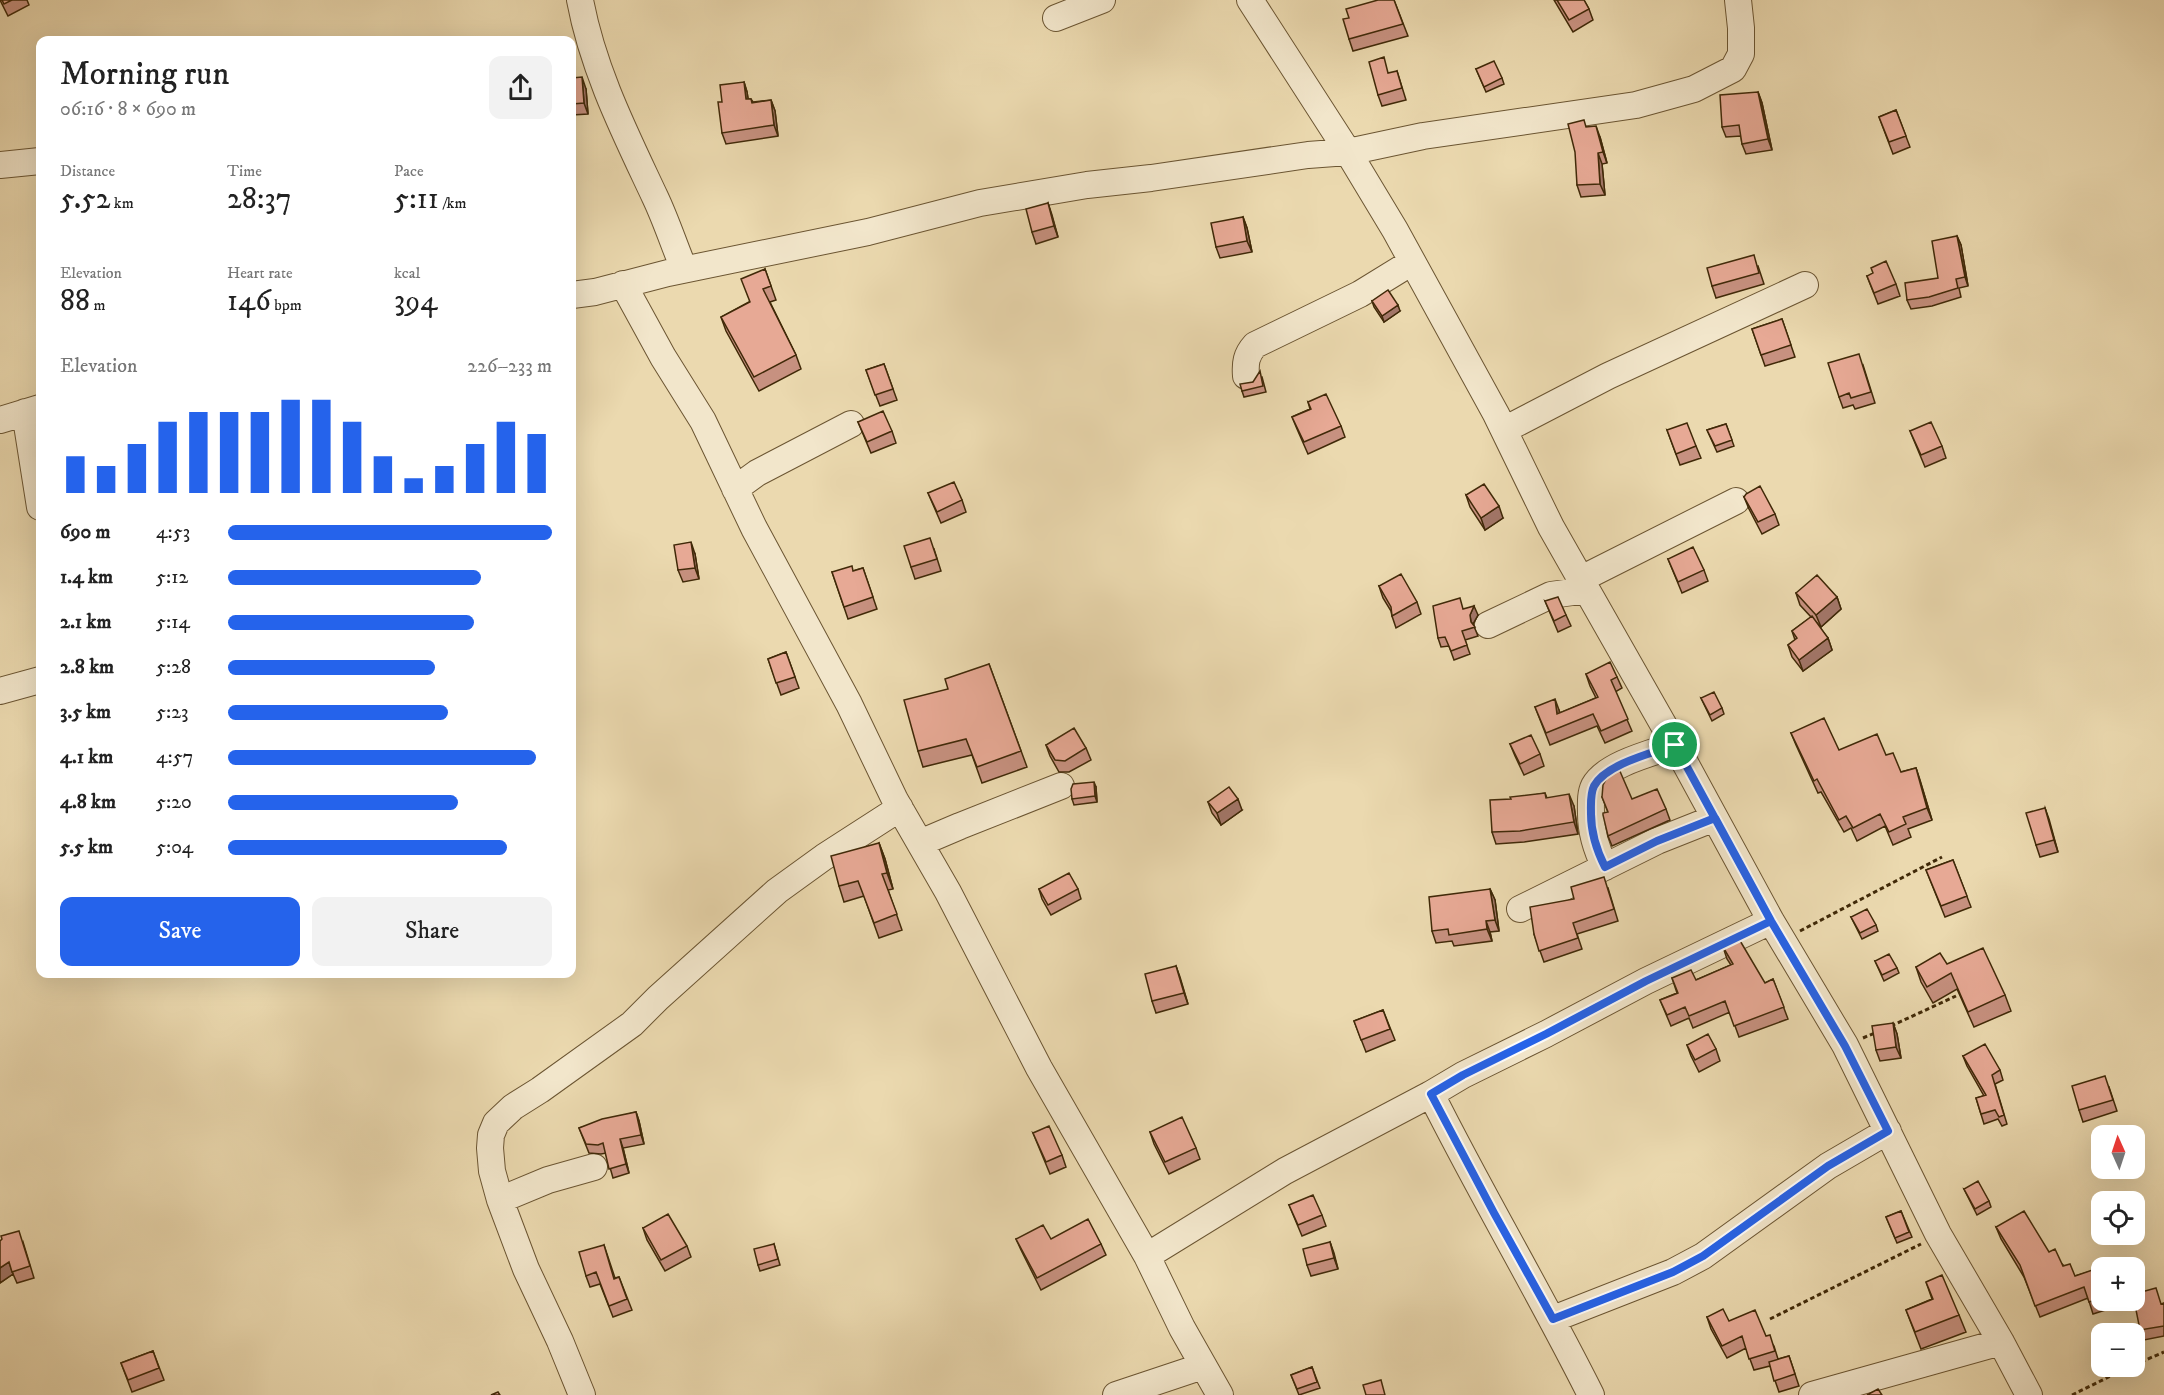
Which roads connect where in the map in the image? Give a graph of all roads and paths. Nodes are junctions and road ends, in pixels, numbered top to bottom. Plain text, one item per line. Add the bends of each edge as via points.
1 (580, 0) edge
2 (1102, 0) edge
3 (1250, 0) edge
4 (1738, 0) edge
5 (1056, 18) dead end
6 (1348, 152) junction
7 (36, 161) edge
8 (0, 165) edge
9 (1412, 262) junction
10 (684, 269) junction
11 (622, 284) junction
12 (1805, 285) dead end
13 (576, 294) edge
14 (1246, 376) dead end
15 (33, 410) edge
16 (0, 420) edge
17 (851, 424) dead end
18 (1504, 430) junction
19 (36, 452) edge
20 (735, 489) junction
21 (1736, 501) dead end
22 (1584, 585) junction
23 (1488, 625) dead end
24 (36, 681) edge
25 (0, 691) edge
26 (1675, 745) junction
27 (1061, 786) dead end
28 (900, 808) junction
29 (1715, 818) junction
30 (920, 843) junction
31 (1942, 857) dead end
32 (1605, 867) junction
33 (1520, 909) dead end
34 (1777, 931) junction
35 (1956, 996) edge
36 (1845, 1046) junction
37 (1431, 1094) junction
38 (1888, 1131) junction
39 (594, 1167) dead end
40 (500, 1200) junction
41 (1938, 1234) junction
42 (1147, 1256) junction
43 (1553, 1319) junction
44 (1770, 1319) dead end
45 (2001, 1342) junction
46 (2164, 1352) edge
47 (2145, 1361) edge
48 (1203, 1366) junction
49 (2110, 1377) edge
50 (582, 1395) edge
51 (1116, 1395) edge
52 (1220, 1395) edge
53 (1591, 1395) edge
54 (1812, 1395) edge
55 (2029, 1395) edge
56 (2072, 1395) edge

1 - 10 street via 602,79
2 - 5 street
3 - 6 street
4 - 6 street via 1741,54 1733,69 1694,89 1636,105 1424,136
6 - 9 street
6 - 10 street via 1087,184 980,203 868,232
7 - 8 street
9 - 14 street via 1360,294 1255,345 1246,360
9 - 18 street
10 - 11 street
11 - 13 street
11 - 20 street via 703,421
12 - 18 street via 1608,376
15 - 16 street
15 - 19 street
17 - 20 street via 757,472
18 - 22 street
20 - 28 street
21 - 22 street
22 - 23 street via 1551,595
22 - 26 street
24 - 25 street
26 - 29 street
26 - 32 street via 1620,765 1600,777 1593,789 1591,826 1595,848
27 - 30 street
28 - 30 street
28 - 40 street via 777,891 632,1024 496,1123 490,1148
29 - 32 street
29 - 34 street
30 - 42 street via 1040,1068
31 - 34 path
32 - 33 street
34 - 36 street
34 - 37 street via 1646,981
35 - 36 path
36 - 38 street
37 - 42 street via 1285,1171
37 - 43 street
38 - 41 street
38 - 43 street via 1828,1166 1711,1250 1673,1272
39 - 40 street
40 - 50 street
41 - 44 path
41 - 45 street
42 - 48 street
43 - 53 street
45 - 54 street
45 - 55 street
46 - 47 path
48 - 51 street
48 - 52 street
49 - 56 path

